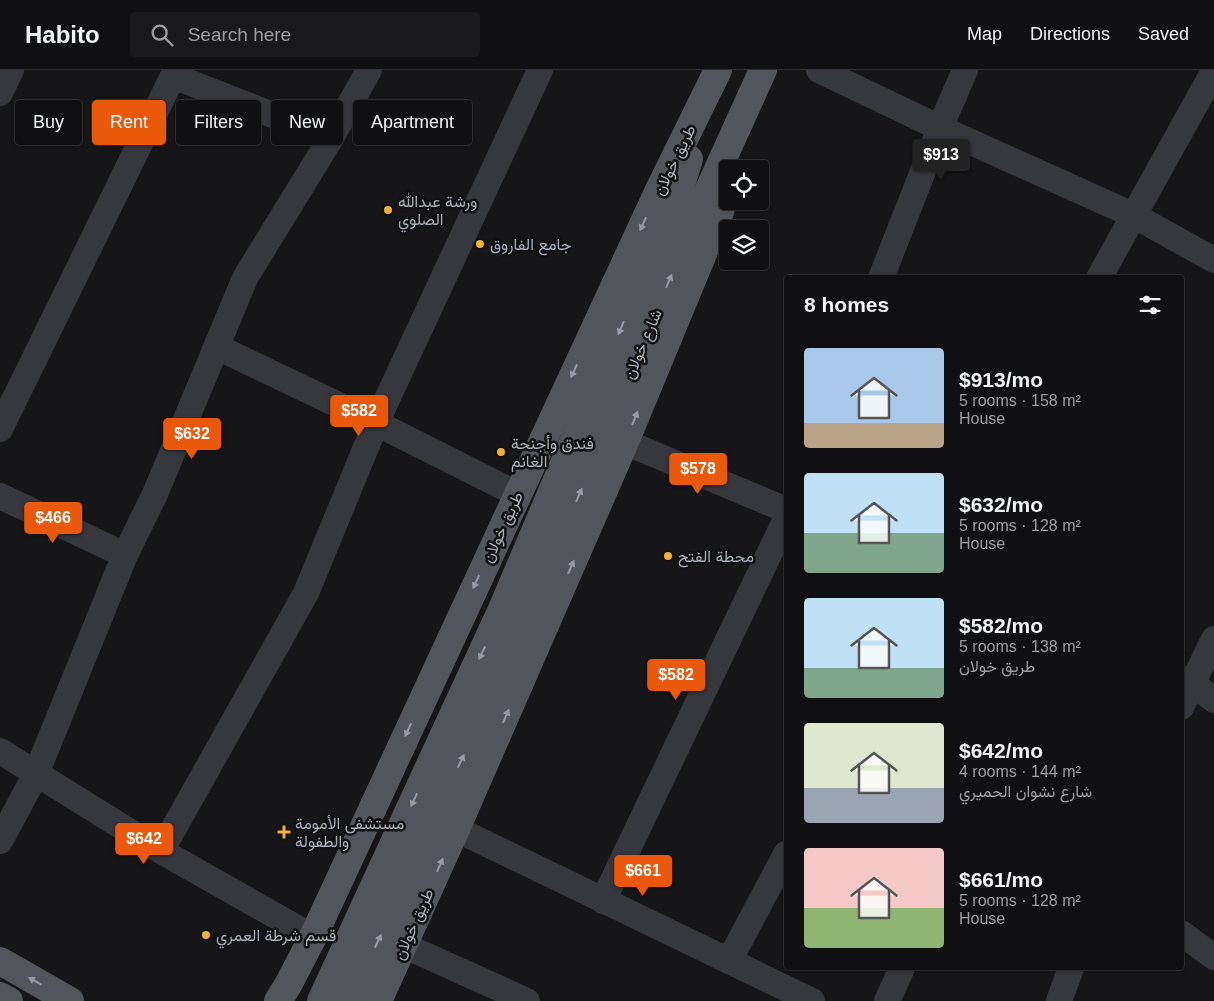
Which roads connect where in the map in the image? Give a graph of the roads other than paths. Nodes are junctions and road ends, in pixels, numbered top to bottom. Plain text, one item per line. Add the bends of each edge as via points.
1 (11, 70) edge
2 (369, 70) edge
3 (540, 70) edge
4 (718, 70) edge
5 (819, 70) edge
6 (965, 70) edge
7 (1214, 71) edge
8 (170, 72) edge
9 (761, 75) edge
10 (0, 93) edge
11 (271, 114) edge
12 (343, 115) edge
13 (940, 128) junction
14 (326, 145) edge
15 (735, 160) edge
16 (720, 210) edge
17 (1133, 215) junction
18 (1214, 260) edge
19 (882, 275) edge
20 (1101, 275) edge
21 (217, 347) junction
22 (376, 423) junction
23 (0, 428) edge
24 (625, 442) junction
25 (517, 494) junction
26 (0, 496) edge
27 (784, 509) edge
28 (784, 523) edge
29 (125, 555) junction
30 (514, 614) junction
31 (1214, 639) edge
32 (1187, 680) edge
33 (1184, 694) edge
34 (1214, 700) edge
35 (0, 751) edge
36 (36, 774) junction
37 (456, 829) junction
38 (0, 841) edge
39 (161, 851) junction
40 (784, 858) edge
41 (603, 901) junction
42 (1184, 935) edge
43 (309, 945) junction
44 (403, 945) junction
45 (1214, 957) edge
46 (0, 961) edge
47 (729, 961) junction
48 (901, 970) edge
49 (1070, 970) edge
50 (283, 993) edge
51 (381, 995) edge
52 (0, 996) edge
53 (9, 1001) edge
54 (70, 1001) edge
55 (321, 1001) edge
56 (350, 1001) edge
57 (527, 1001) edge
58 (812, 1001) edge
59 (887, 1001) edge
60 (1059, 1001) edge

1 - 10 street
2 - 12 street
3 - 22 street
4 -> 25 main road, طريق خولان via 658,190
4 -> 30 main road, شارع خولان via 677,198
5 - 13 street
6 - 13 street
7 - 17 street
8 - 11 street
8 - 23 street
9 - 15 main road
30 -> 9 main road, شارع خولان
13 - 17 street
13 - 19 street
14 - 21 street via 245,278
24 -> 16 main road, طريق خولان
17 - 18 street
17 - 20 street
21 - 22 street
21 - 29 street via 156,494
22 - 25 street
22 - 39 street via 306,593
24 - 27 street
37 -> 24 main road, طريق خولان
25 -> 43 main road, طريق خولان
26 - 29 street
28 - 41 street
29 - 36 street
30 -> 55 main road
56 -> 30 main road, طريق خولان
31 - 32 street
32 - 33 street
32 - 34 street
35 - 36 street
36 - 38 street
36 - 39 street
37 - 41 street
44 -> 37 main road, طريق خولان
39 - 43 street
40 - 47 street
41 - 47 street
42 - 45 street
43 - 50 main road, طريق خولان
43 - 51 main road
44 - 51 main road, طريق خولان
44 - 57 street
54 -> 46 main road
47 - 58 street
48 - 59 street
49 - 60 street
52 - 53 main road

